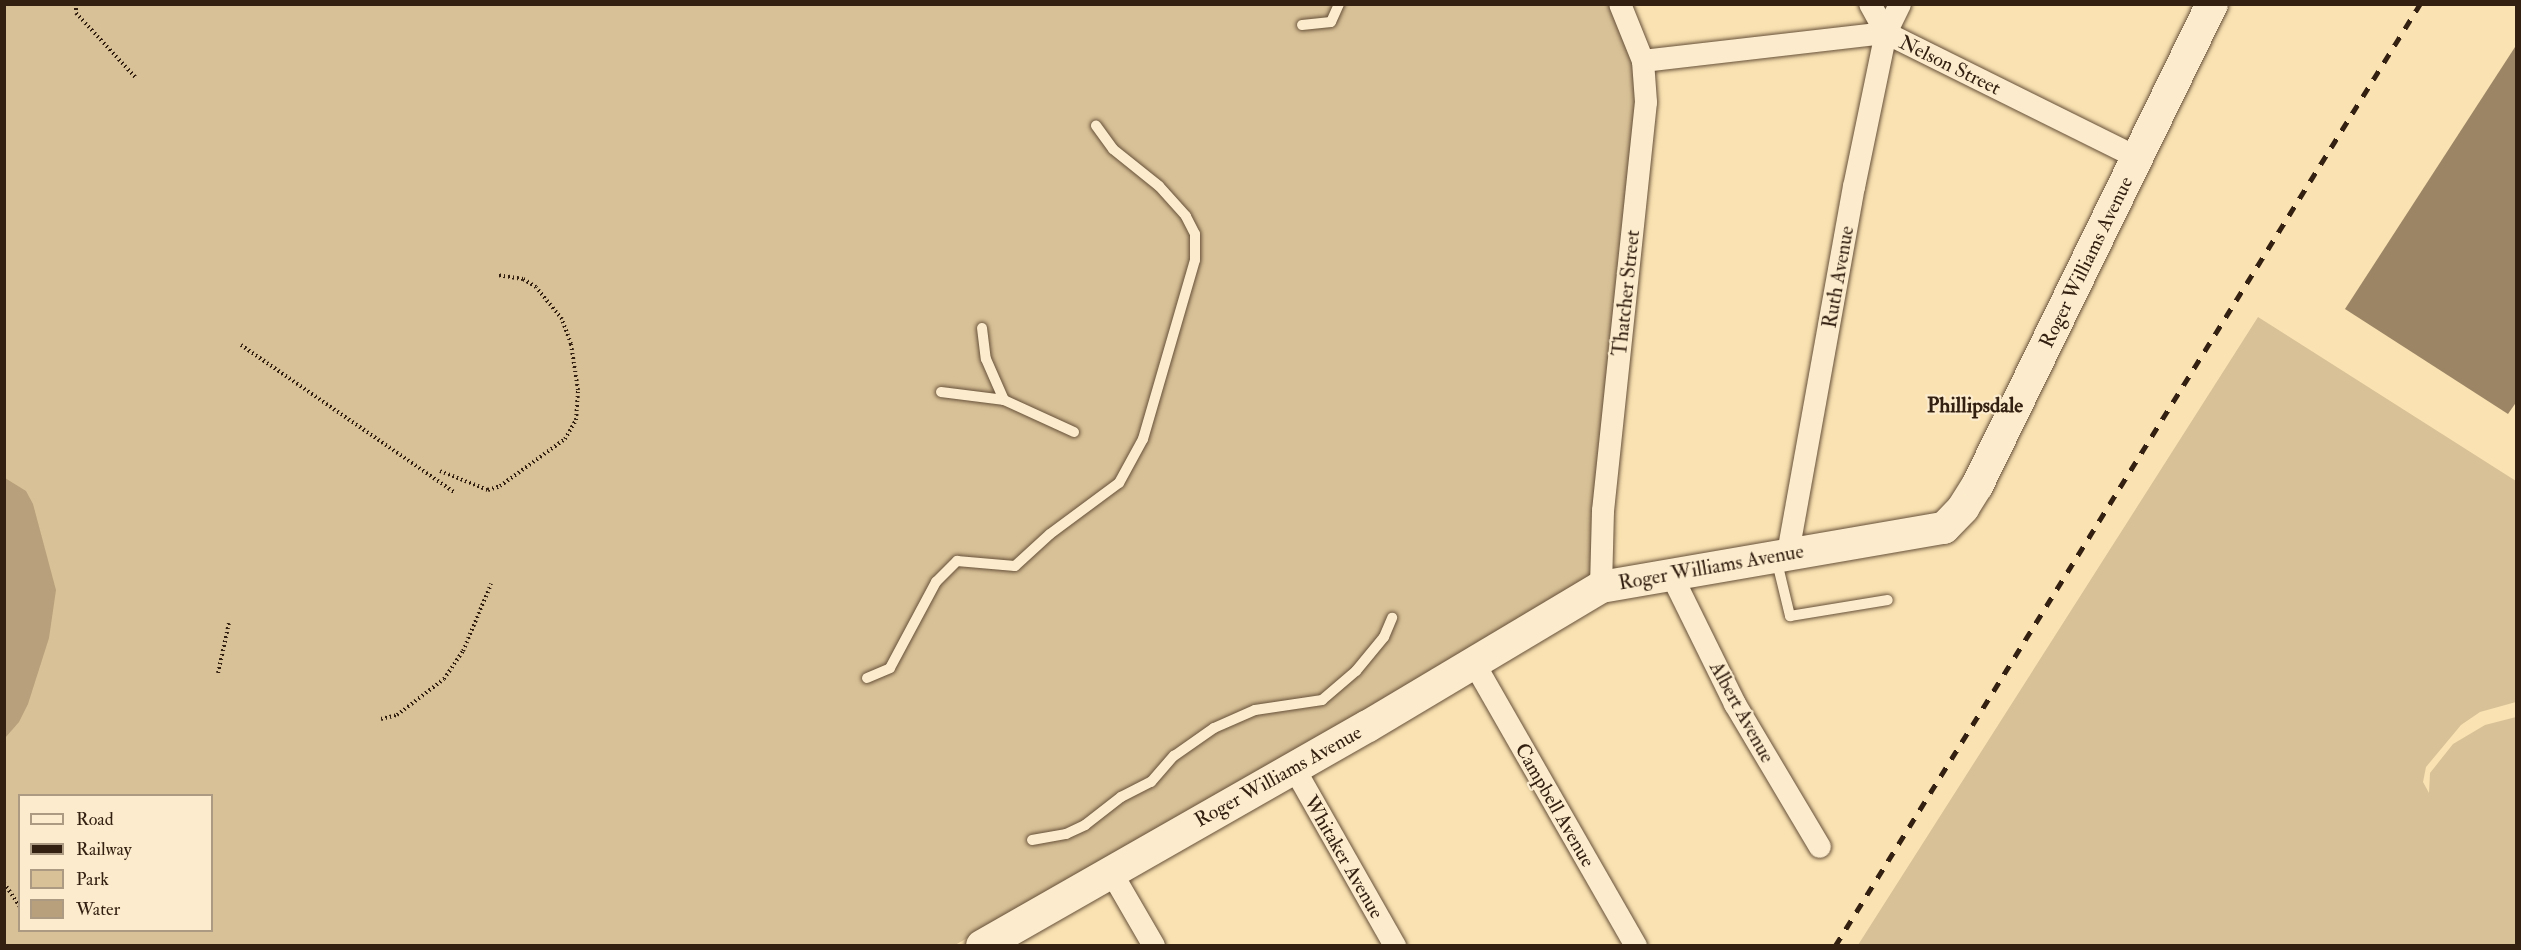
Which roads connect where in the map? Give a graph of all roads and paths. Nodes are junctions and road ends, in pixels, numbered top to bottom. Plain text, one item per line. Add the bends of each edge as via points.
1 (76, 4) edge
2 (1339, 4) edge
3 (1620, 4) edge
4 (1870, 4) edge
5 (1900, 4) edge
6 (2212, 4) edge
7 (1302, 24) dead end
8 (1886, 33) junction
9 (1643, 61) junction
10 (136, 78) dead end
11 (1096, 126) dead end
12 (2136, 157) junction
13 (497, 275) dead end
14 (982, 328) dead end
15 (241, 345) dead end
16 (941, 392) dead end
17 (1004, 400) junction
18 (1074, 432) dead end
19 (440, 471) dead end
20 (454, 492) dead end
21 (1781, 554) junction
22 (1671, 574) junction
23 (491, 584) dead end
24 (1601, 587) junction
25 (1888, 600) dead end
26 (1392, 618) dead end
27 (229, 623) dead end
28 (1474, 663) junction
29 (218, 673) dead end
30 (867, 678) dead end
31 (381, 719) dead end
32 (1294, 768) junction
33 (1032, 840) dead end
34 (1820, 847) dead end
35 (1110, 870) junction
36 (4, 883) edge
37 (18, 904) edge
38 (982, 945) edge
39 (1154, 945) edge
40 (1395, 945) edge
41 (1636, 945) edge

1 - 10 path via 76,13
2 - 7 lane via 1331,22 1318,26
3 - 9 street, Thatcher Street
4 - 8 street
5 - 8 street, Ruth Avenue
6 - 12 main road, Roger Williams Avenue
8 - 9 street, Nelson Street
8 - 12 street, Nelson Street
8 - 21 street, Ruth Avenue
9 - 24 street, Thatcher Street via 1646,102 1603,512
11 - 30 lane via 1113,149 1166,193 1186,216 1195,234 1195,260 1143,440 1119,483 1050,534 1015,566 957,561 936,582 890,668
12 - 21 main road, Roger Williams Avenue via 1977,486 1955,519 1932,531
13 - 19 path via 524,279 536,286 562,319 572,344 578,390 576,420 565,439 500,486 488,490
14 - 17 lane via 986,359
15 - 20 path
16 - 17 lane
17 - 18 lane
21 - 22 main road, Roger Williams Avenue
21 - 25 lane via 1790,616
22 - 24 main road, Roger Williams Avenue
22 - 34 street, Albert Avenue via 1735,704
23 - 31 path via 462,651 444,679 398,715
24 - 28 main road, Roger Williams Avenue
26 - 33 lane via 1384,637 1356,671 1322,700 1255,710 1214,728 1174,756 1151,782 1121,797 1085,825 1066,834
27 - 29 path
28 - 32 main road, Roger Williams Avenue
28 - 41 street, Campbell Avenue
32 - 35 main road, Roger Williams Avenue
32 - 40 street, Whitaker Avenue
35 - 38 main road, Roger Williams Avenue
35 - 39 street
36 - 37 path

